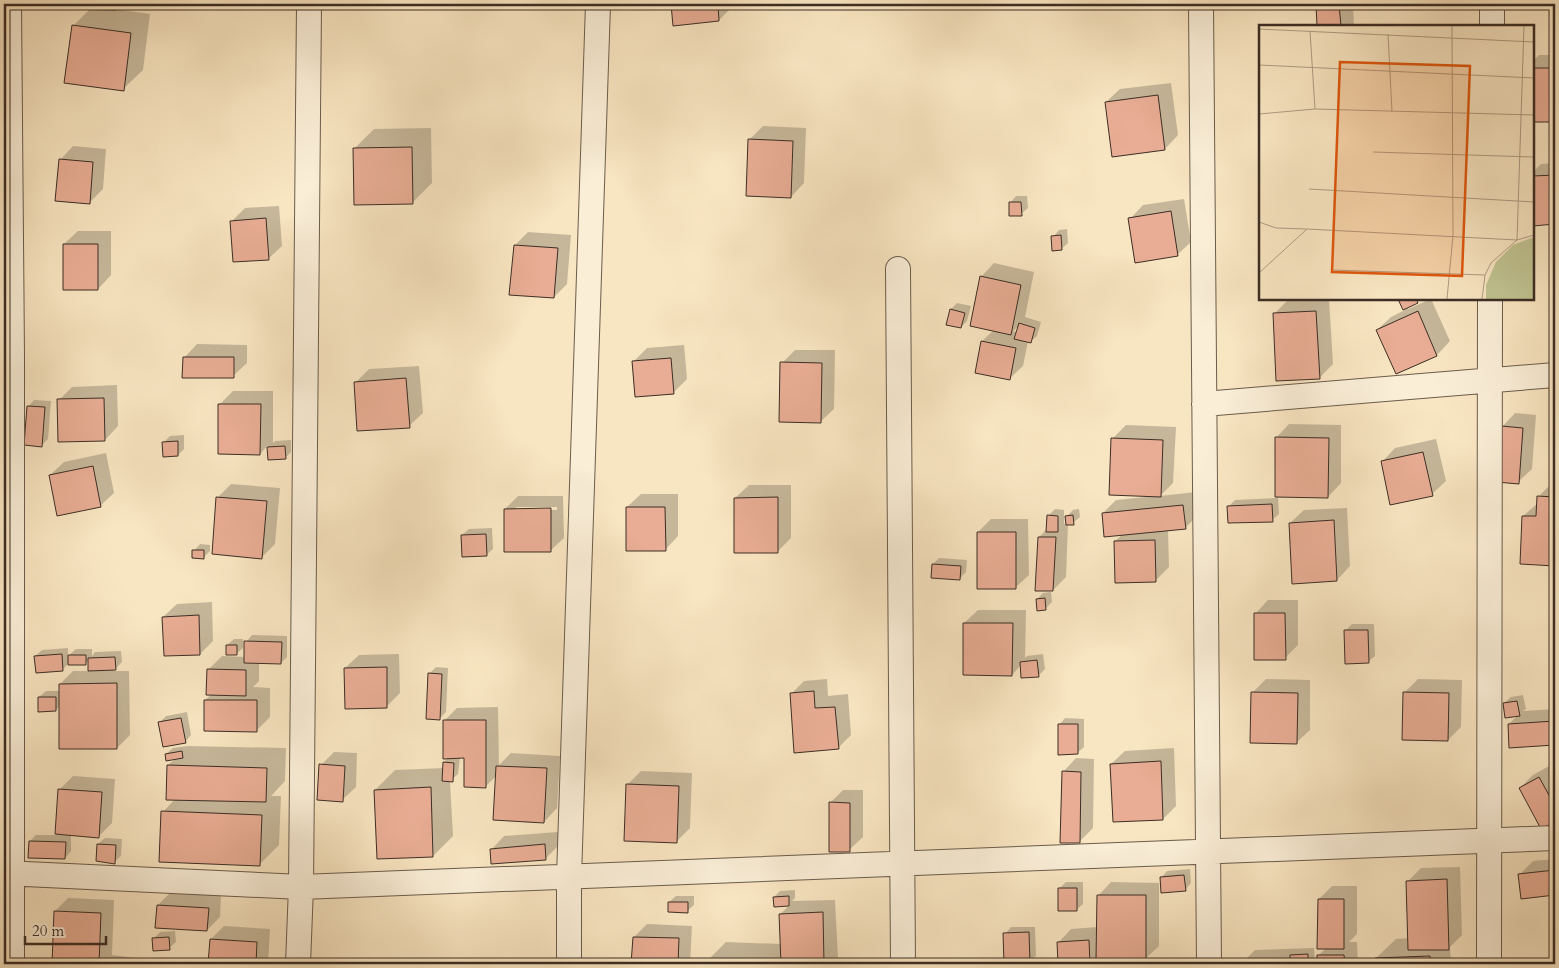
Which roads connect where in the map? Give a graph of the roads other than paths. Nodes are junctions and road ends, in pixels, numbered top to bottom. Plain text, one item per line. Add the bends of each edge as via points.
1 (10, 4) edge
2 (309, 4) edge
3 (598, 4) edge
4 (1201, 4) edge
5 (1492, 4) edge
6 (1492, 25) edge
7 (898, 269) dead end
8 (1490, 300) edge
9 (1555, 375) edge
10 (1490, 382) junction
11 (1204, 404) junction
12 (1555, 838) edge
13 (1489, 842) junction
14 (1208, 853) junction
15 (904, 865) junction
16 (8, 873) edge
17 (569, 877) junction
18 (301, 887) junction
19 (12, 964) edge
20 (298, 964) edge
21 (569, 964) edge
22 (904, 964) edge
23 (1210, 964) edge
24 (1489, 964) edge

1 - 16 street via 12,376
2 - 18 street
3 - 17 street
4 - 11 street
5 - 6 street
7 - 15 street
8 - 10 street
9 - 10 street
10 - 11 street
10 - 13 street
11 - 14 street
12 - 13 street
13 - 14 street
13 - 24 street
14 - 15 street
14 - 23 street
15 - 17 street
15 - 22 street
16 - 18 street
16 - 19 street
17 - 18 street
17 - 21 street
18 - 20 street

